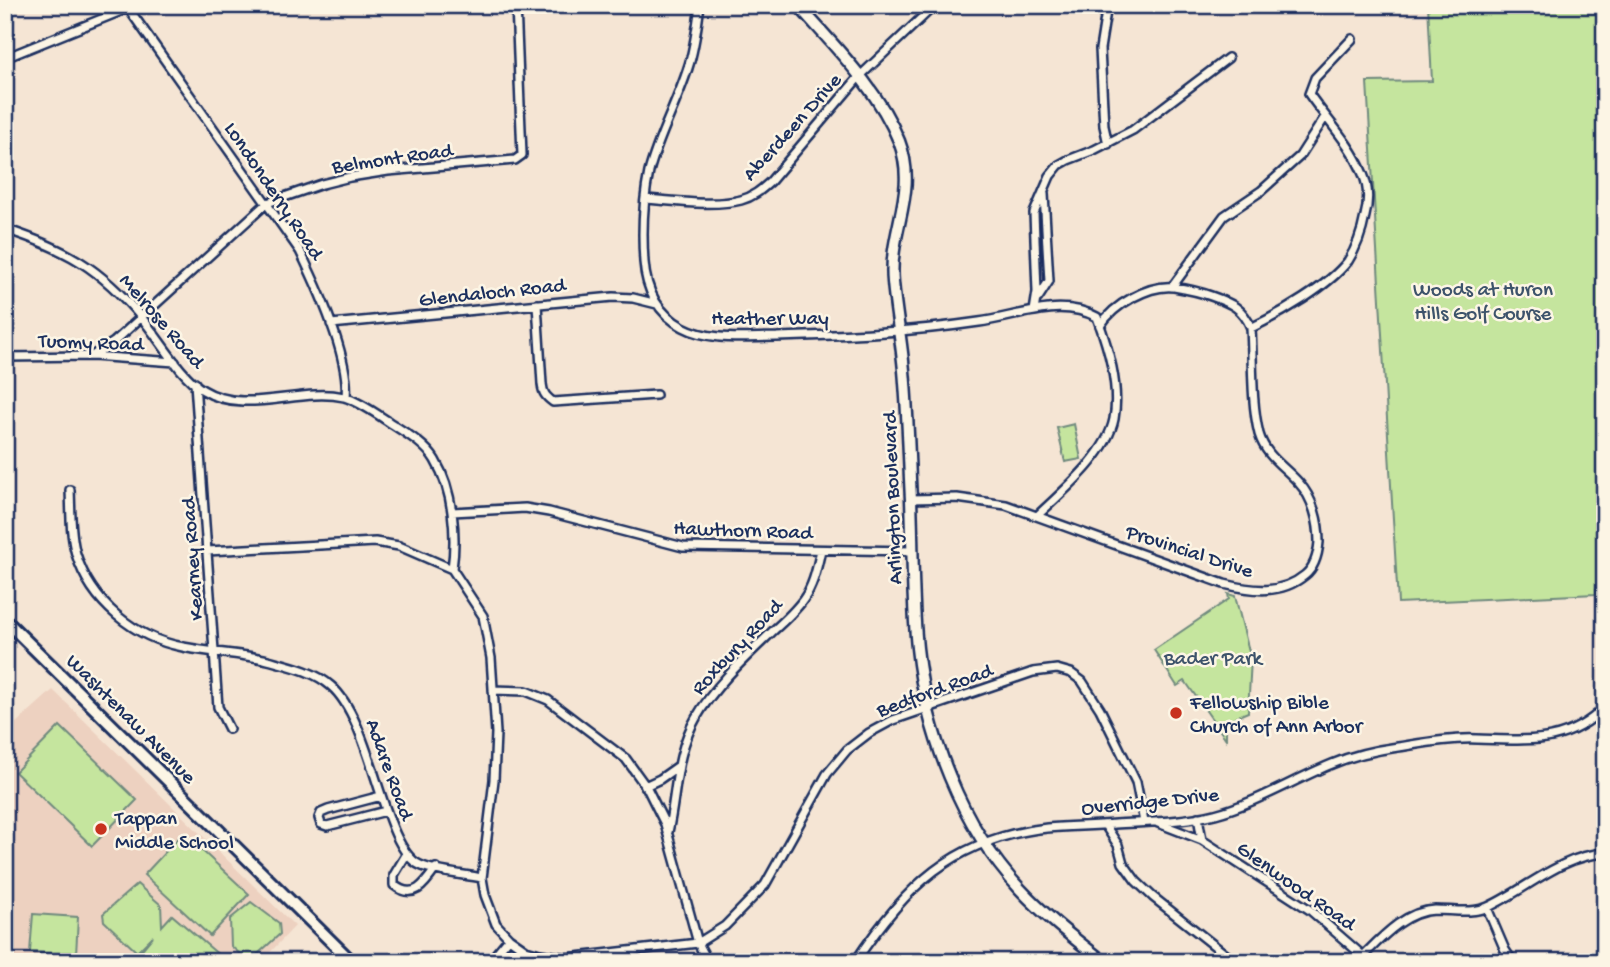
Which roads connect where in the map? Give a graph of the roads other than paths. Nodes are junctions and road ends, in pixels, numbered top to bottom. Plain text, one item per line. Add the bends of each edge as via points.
1 (516, 5) edge
2 (700, 5) edge
3 (798, 5) edge
4 (935, 5) edge
5 (1107, 5) edge
6 (130, 6) edge
7 (1352, 39) dead end
8 (5, 58) edge
9 (1228, 58) dead end
10 (859, 77) junction
11 (1325, 117) junction
12 (1108, 144) junction
13 (1044, 190) junction
14 (645, 199) junction
15 (267, 203) junction
16 (5, 229) edge
17 (1172, 287) junction
18 (1037, 299) junction
19 (537, 304) junction
20 (657, 304) junction
21 (1034, 311) junction
22 (141, 317) junction
23 (331, 324) junction
24 (1100, 326) junction
25 (1251, 328) junction
26 (899, 332) junction
27 (92, 356) junction
28 (5, 357) edge
29 (175, 362) junction
30 (195, 383) junction
31 (656, 395) dead end
32 (345, 397) junction
33 (70, 490) dead end
34 (911, 499) junction
35 (452, 512) junction
36 (1037, 516) junction
37 (821, 550) junction
38 (207, 551) junction
39 (912, 551) junction
40 (452, 569) junction
41 (5, 620) edge
42 (215, 651) junction
43 (493, 690) junction
44 (929, 707) junction
45 (1605, 707) edge
46 (229, 729) dead end
47 (677, 767) junction
48 (645, 786) junction
49 (381, 796) junction
50 (386, 811) junction
51 (1198, 817) junction
52 (1156, 821) junction
53 (1144, 822) junction
54 (1105, 825) junction
55 (668, 834) junction
56 (1202, 840) junction
57 (984, 843) junction
58 (1605, 853) edge
59 (406, 855) junction
60 (436, 868) junction
61 (482, 878) junction
62 (1487, 908) junction
63 (509, 939) junction
64 (698, 943) junction
65 (1367, 959) edge
66 (567, 960) edge
67 (580, 960) edge
68 (352, 962) edge
69 (489, 962) edge
70 (708, 962) edge
71 (855, 962) edge
72 (1104, 962) edge
73 (1235, 962) edge
74 (1513, 962) edge

1 - 15 street, Belmont Road via 522,155 515,160 350,177
2 - 14 street, Heather Way via 688,68 650,171
3 - 10 street, Arlington Boulevard
4 - 10 street, Aberdeen Drive
5 - 12 street via 1100,49
6 - 8 street
6 - 15 street, Londonderry Road
7 - 11 street via 1311,85 1310,94
9 - 12 street
10 - 14 street, Aberdeen Drive via 756,194 725,202
10 - 26 street, Arlington Boulevard via 888,118 905,162 906,194 892,263
11 - 17 street via 1300,156 1224,216
11 - 25 street via 1351,149 1363,174 1368,202 1362,230 1347,262 1320,286
12 - 13 street via 1059,165
13 - 18 street via 1033,228
13 - 18 street via 1049,281
14 - 20 street, Heather Way via 646,281
15 - 22 street, Belmont Road
15 - 23 street, Londonderry Road via 300,251
16 - 22 street, Melrose Road via 73,256 97,272
17 - 24 street via 1137,296 1107,315
17 - 25 street via 1233,304 1245,314
18 - 21 street
19 - 20 street, Glendaloch Road via 613,297
19 - 23 street, Glendaloch Road
19 - 31 street via 543,394 547,398 553,402
20 - 26 street, Heather Way via 684,328 722,337
21 - 24 street, Heather Way via 1068,307 1086,311 1097,317
21 - 26 street, Heather Way
22 - 27 street, Belmont Road
22 - 29 street, Melrose Road
23 - 32 street, Londonderry Road via 347,383
24 - 36 street via 1112,370 1114,420 1101,447 1079,475
25 - 36 street, Provincial Drive via 1259,433 1271,457 1306,492 1318,526 1317,557 1308,572 1292,585 1246,589
26 - 34 street, Arlington Boulevard
27 - 28 street, Tuomy Road
27 - 29 street, Tuomy Road
29 - 30 street, Melrose Road
30 - 32 street, Melrose Road via 223,399 247,402
30 - 38 street, Kearney Road
32 - 35 street via 407,434 435,459
33 - 42 street, Adare Road via 77,555 110,609 156,640
34 - 36 street, Provincial Drive via 982,500
34 - 39 street, Arlington Boulevard
35 - 37 street, Hawthorn Road via 525,508 683,547
35 - 40 street
37 - 39 street, Hawthorn Road
37 - 47 street, Roxbury Road via 803,599 707,701 686,738
38 - 40 street via 375,542 399,546
38 - 42 street, Kearney Road
39 - 44 street, Arlington Boulevard via 917,651
40 - 43 street via 483,616
41 - 68 main road, Washtenaw Avenue
42 - 46 street, Kearney Road via 218,707
42 - 49 street, Adare Road via 285,664 333,688 354,718
43 - 48 street via 526,691 548,700 626,759
43 - 61 street via 494,780
44 - 53 street, Bedford Road via 1033,672 1057,669 1071,673 1082,681 1120,748 1136,782
44 - 57 street, Arlington Boulevard via 947,772
44 - 64 street, Bedford Road via 893,720 846,750 827,774 765,885 725,926
45 - 51 street, Overridge Drive via 1584,725 1552,738 1442,741 1368,752 1334,762 1238,807
47 - 48 street
47 - 55 street, Roxbury Road
48 - 55 street
49 - 50 street, Adare Road
49 - 50 street via 328,810 319,818 327,826
50 - 59 street, Adare Road
51 - 52 street, Overridge Drive
51 - 56 street
52 - 53 street, Overridge Drive
52 - 56 street, Glenwood Road
53 - 54 street, Overridge Drive
54 - 57 street, Overridge Drive via 1045,828
54 - 73 street via 1136,881
55 - 64 street
56 - 65 street, Glenwood Road via 1310,910
57 - 71 street, Overridge Drive via 951,858 915,885 890,911
57 - 72 street, Arlington Boulevard via 1032,902
58 - 62 street via 1551,870
59 - 60 street via 420,865
59 - 60 street via 394,875 394,885 400,890 418,891
60 - 61 street
61 - 63 street via 496,924
62 - 65 street via 1431,910 1416,915 1391,929
62 - 74 street
63 - 66 street via 526,950
63 - 69 street
64 - 67 street, Bedford Road
64 - 70 street
66 - 67 street

